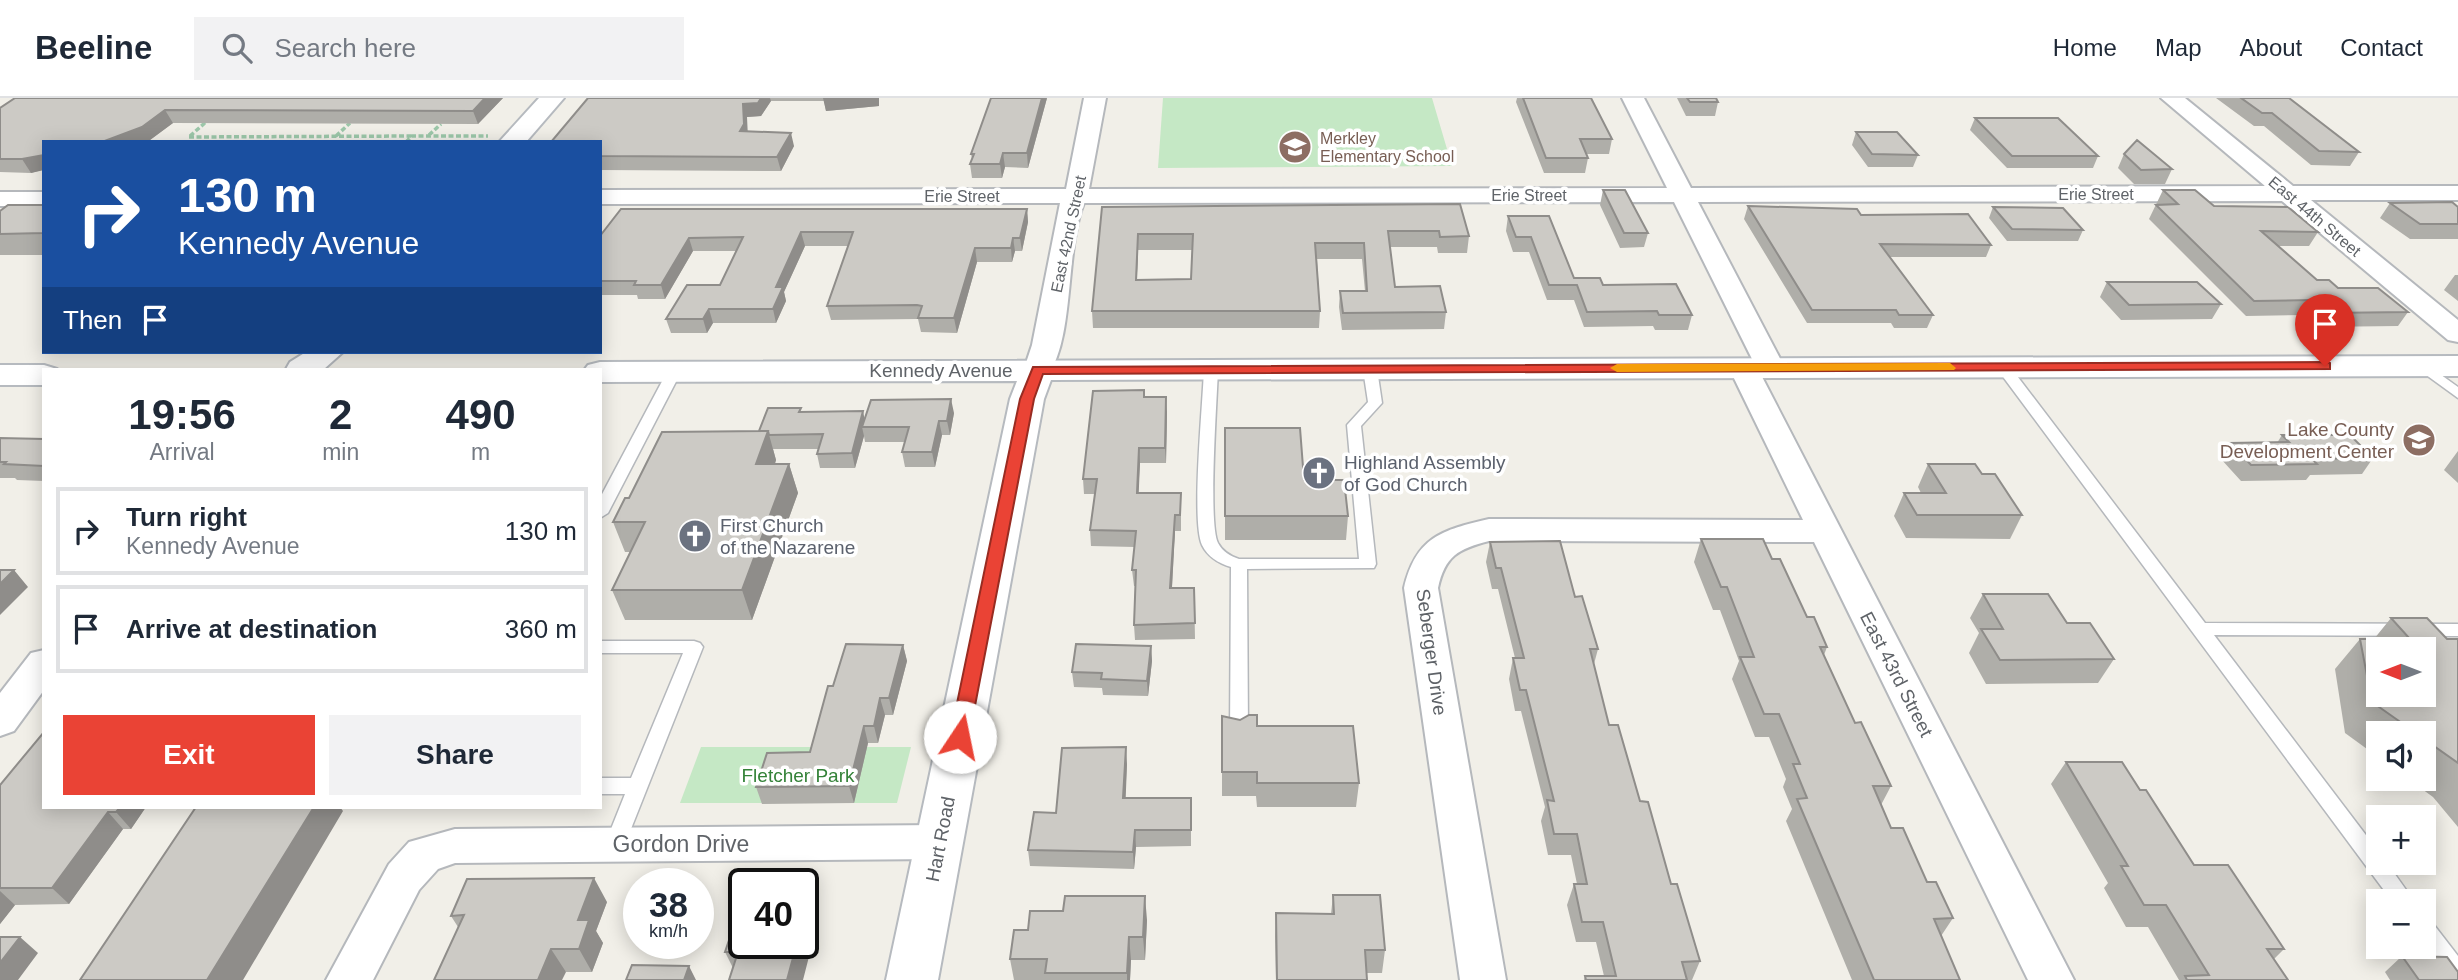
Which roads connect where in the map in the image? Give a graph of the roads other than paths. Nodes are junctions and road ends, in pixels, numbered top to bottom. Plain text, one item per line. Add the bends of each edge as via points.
1 (552, 98) edge
2 (1095, 98) edge
3 (1633, 98) edge
4 (2172, 98) edge
5 (506, 139) edge
6 (2458, 193) edge
7 (2288, 194) junction
8 (1683, 195) junction
9 (1076, 196) junction
10 (602, 197) edge
11 (0, 199) edge
12 (42, 199) edge
13 (42, 200) edge
14 (22, 215) edge
15 (2458, 334) edge
16 (324, 354) edge
17 (2423, 366) junction
18 (2458, 366) edge
19 (2003, 367) junction
20 (303, 368) edge
21 (1757, 368) junction
22 (1038, 369) junction
23 (1211, 369) junction
24 (1370, 369) junction
25 (602, 372) edge
26 (674, 372) junction
27 (0, 375) edge
28 (42, 375) edge
29 (2458, 394) edge
30 (602, 509) edge
31 (1825, 531) junction
32 (1239, 564) junction
33 (2200, 629) junction
34 (2458, 630) edge
35 (602, 647) edge
36 (42, 666) edge
37 (0, 721) edge
38 (1239, 735) edge
39 (602, 786) edge
40 (637, 786) junction
41 (939, 842) junction
42 (615, 844) junction
43 (2395, 889) edge
44 (2436, 944) edge
45 (2458, 973) edge
46 (349, 980) edge
47 (912, 980) edge
48 (1483, 980) edge
49 (2051, 980) edge

1 - 5 street
2 - 9 street, East 42nd Street
3 - 8 street, East 43rd Street
4 - 7 street, East 44th Street
6 - 7 street, Erie Street
7 - 8 street, Erie Street
7 - 15 street, East 44th Street
8 - 9 street, Erie Street
8 - 21 street, East 43rd Street
9 - 10 street, Erie Street
9 - 22 street, East 42nd Street via 1070,206
11 - 12 street
13 - 14 lane
16 - 20 street
17 - 18 street, Kennedy Avenue
17 - 19 street, Kennedy Avenue
17 - 29 lane
19 - 21 street, Kennedy Avenue
19 - 33 lane
21 - 24 street, Kennedy Avenue
21 - 31 street, East 43rd Street
22 - 23 street, Kennedy Avenue
22 - 26 street, Kennedy Avenue
22 - 41 street, Hart Road via 1027,399
23 - 24 street, Kennedy Avenue
23 - 32 lane via 1209,543 1222,559
24 - 32 lane via 1375,403 1353,425 1368,564
25 - 26 street, Kennedy Avenue
26 - 30 lane
27 - 28 street
31 - 48 street, Seberger Drive via 1489,530 1455,538 1435,552 1424,568 1421,588
31 - 49 street, East 43rd Street
32 - 38 lane
33 - 34 lane
33 - 43 lane
35 - 40 lane via 694,647
36 - 37 street
39 - 40 lane
40 - 42 lane
41 - 42 street, Gordon Drive
41 - 47 street, Hart Road
42 - 46 street, Gordon Drive via 455,846 425,855 404,877
44 - 45 lane

